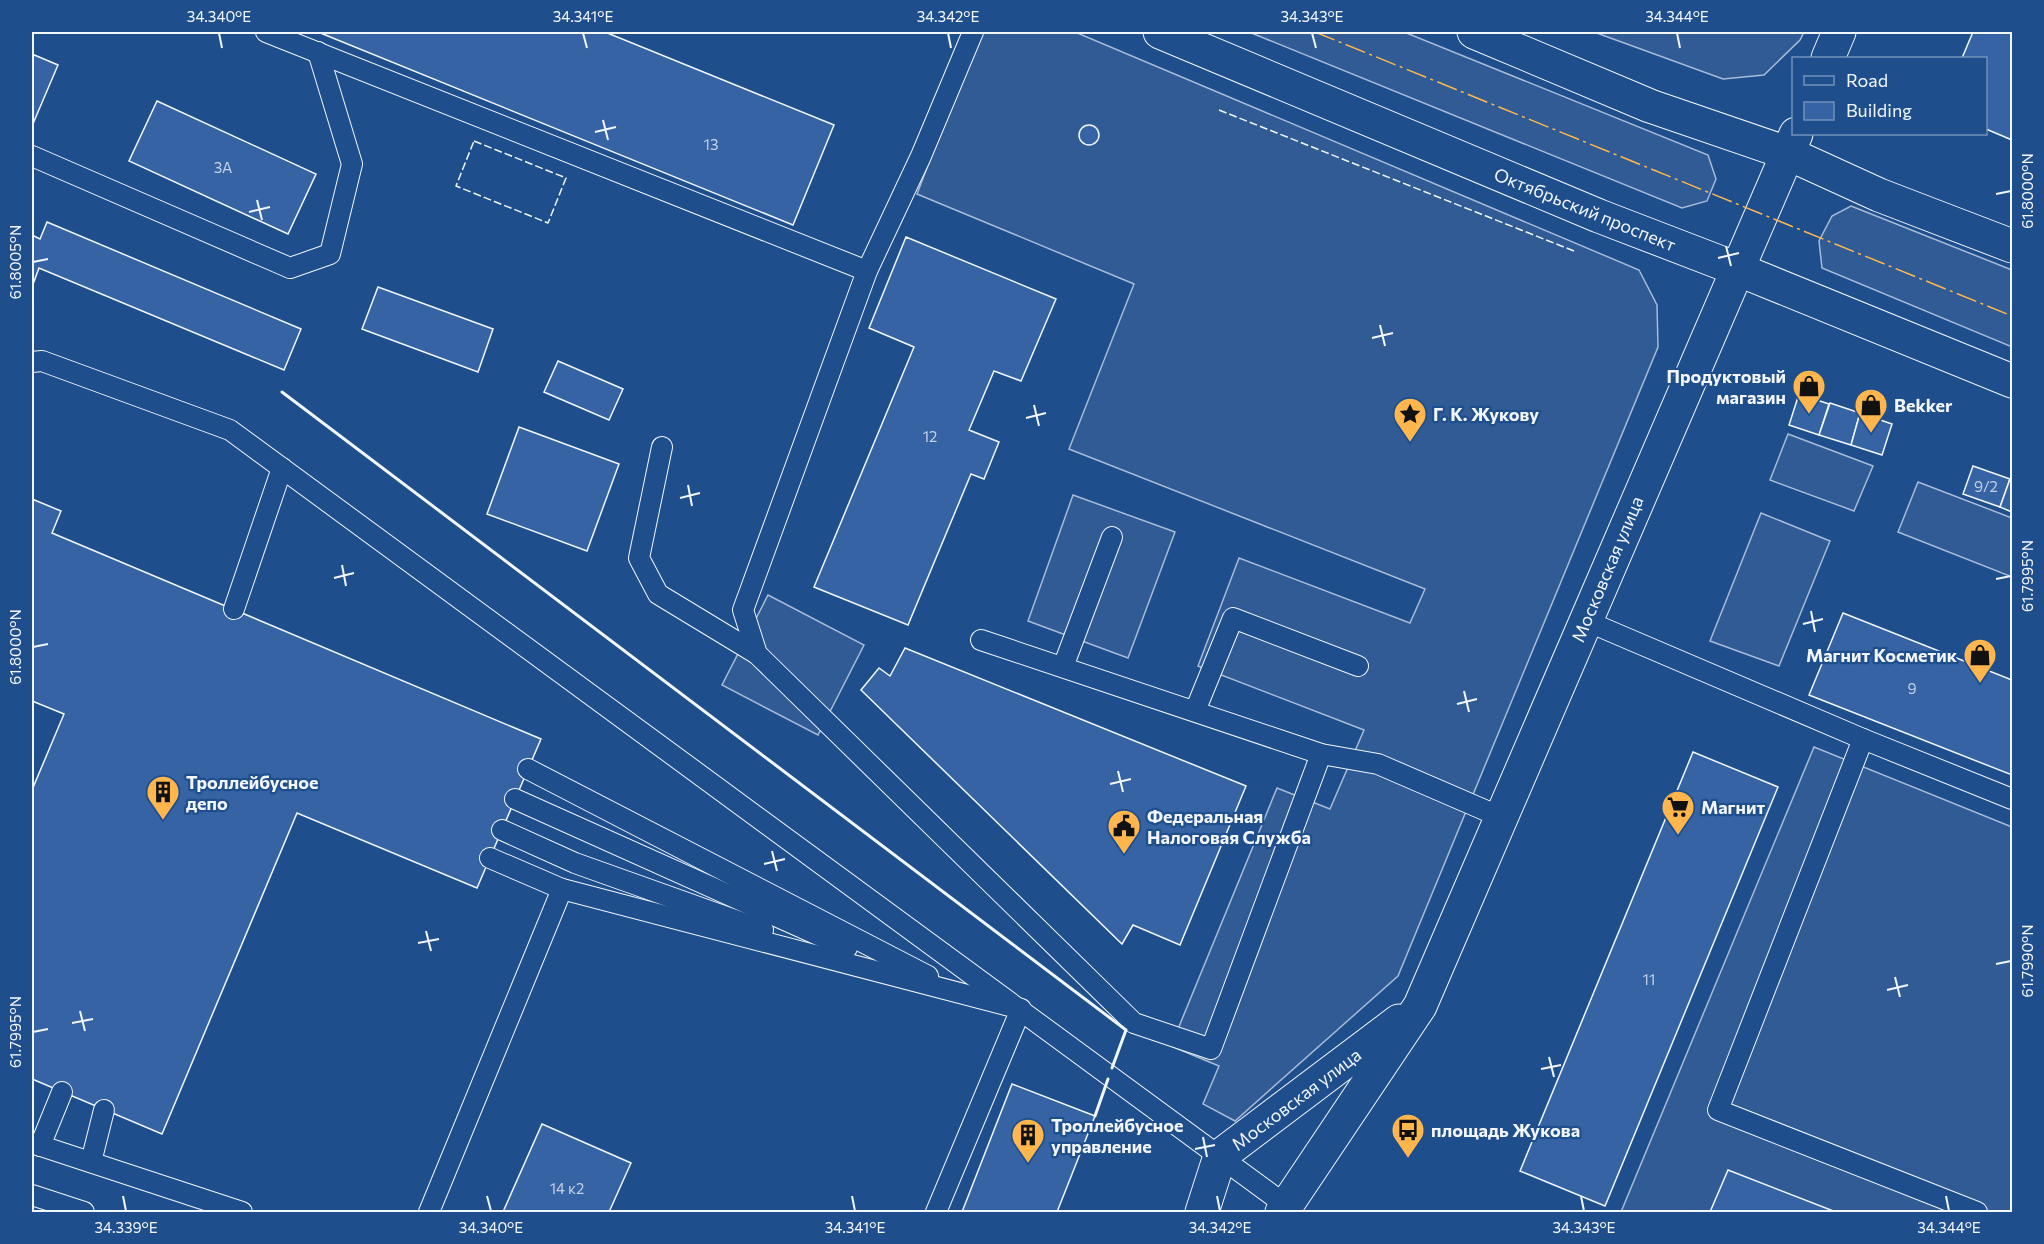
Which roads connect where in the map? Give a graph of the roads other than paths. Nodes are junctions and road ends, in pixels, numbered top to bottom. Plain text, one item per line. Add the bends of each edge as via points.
1 (266, 32) edge
2 (973, 32) edge
3 (1160, 32) edge
4 (1474, 32) edge
5 (1839, 32) edge
6 (318, 52) junction
7 (1828, 57) edge
8 (1792, 143) edge
9 (32, 156) edge
10 (2013, 246) edge
11 (1737, 269) junction
12 (867, 271) junction
13 (35, 360) edge
14 (2013, 381) edge
15 (662, 447) dead end
16 (282, 468) junction
17 (1113, 537) dead end
18 (234, 609) dead end
19 (1584, 620) junction
20 (981, 639) dead end
21 (757, 654) junction
22 (1358, 666) dead end
23 (1063, 667) junction
24 (1195, 711) junction
25 (1863, 739) junction
26 (1321, 754) junction
27 (528, 769) dead end
28 (515, 799) dead end
29 (2013, 799) edge
30 (1503, 818) junction
31 (502, 830) dead end
32 (490, 858) dead end
33 (562, 889) junction
34 (882, 973) junction
35 (929, 985) junction
36 (960, 993) junction
37 (1420, 1006) junction
38 (1021, 1009) junction
39 (62, 1092) dead end
40 (104, 1110) dead end
41 (36, 1145) edge
42 (1220, 1156) junction
43 (91, 1162) junction
44 (32, 1195) edge
45 (1285, 1209) edge
46 (84, 1212) edge
47 (242, 1212) edge
48 (429, 1212) edge
49 (936, 1212) edge
50 (1202, 1212) edge
51 (1977, 1212) edge

1 - 6 lane
2 - 12 lane via 926,147
3 - 11 street, Октябрьский проспект via 1599,216
4 - 8 street via 1650,106
5 - 7 street
6 - 9 lane via 352,164 330,254 300,265 290,268
6 - 12 lane
8 - 10 street via 1879,195
8 - 11 street, Московская улица
11 - 14 street, Октябрьский проспект
11 - 19 street, Московская улица
12 - 21 lane via 743,610
13 - 16 lane via 230,430
15 - 21 lane via 639,558 658,594
16 - 18 lane
16 - 38 lane
17 - 23 lane
19 - 25 lane
19 - 30 street, Московская улица
20 - 23 lane
21 - 26 lane via 1134,1023 1211,1049
22 - 24 lane via 1233,618
23 - 24 lane
24 - 26 lane
25 - 29 lane
25 - 51 lane via 1718,1110
26 - 30 lane via 1378,764
27 - 36 lane
28 - 35 lane
30 - 37 street, Московская улица
31 - 34 lane via 575,863
32 - 33 lane
33 - 34 lane
33 - 48 lane
34 - 35 lane
35 - 36 lane
36 - 38 lane
37 - 42 street, Московская улица
37 - 45 street, Московская улица
38 - 42 lane
38 - 49 lane
39 - 41 lane
40 - 43 lane
41 - 43 lane
42 - 45 lane
42 - 50 street, Московская улица
43 - 47 lane
44 - 46 lane

